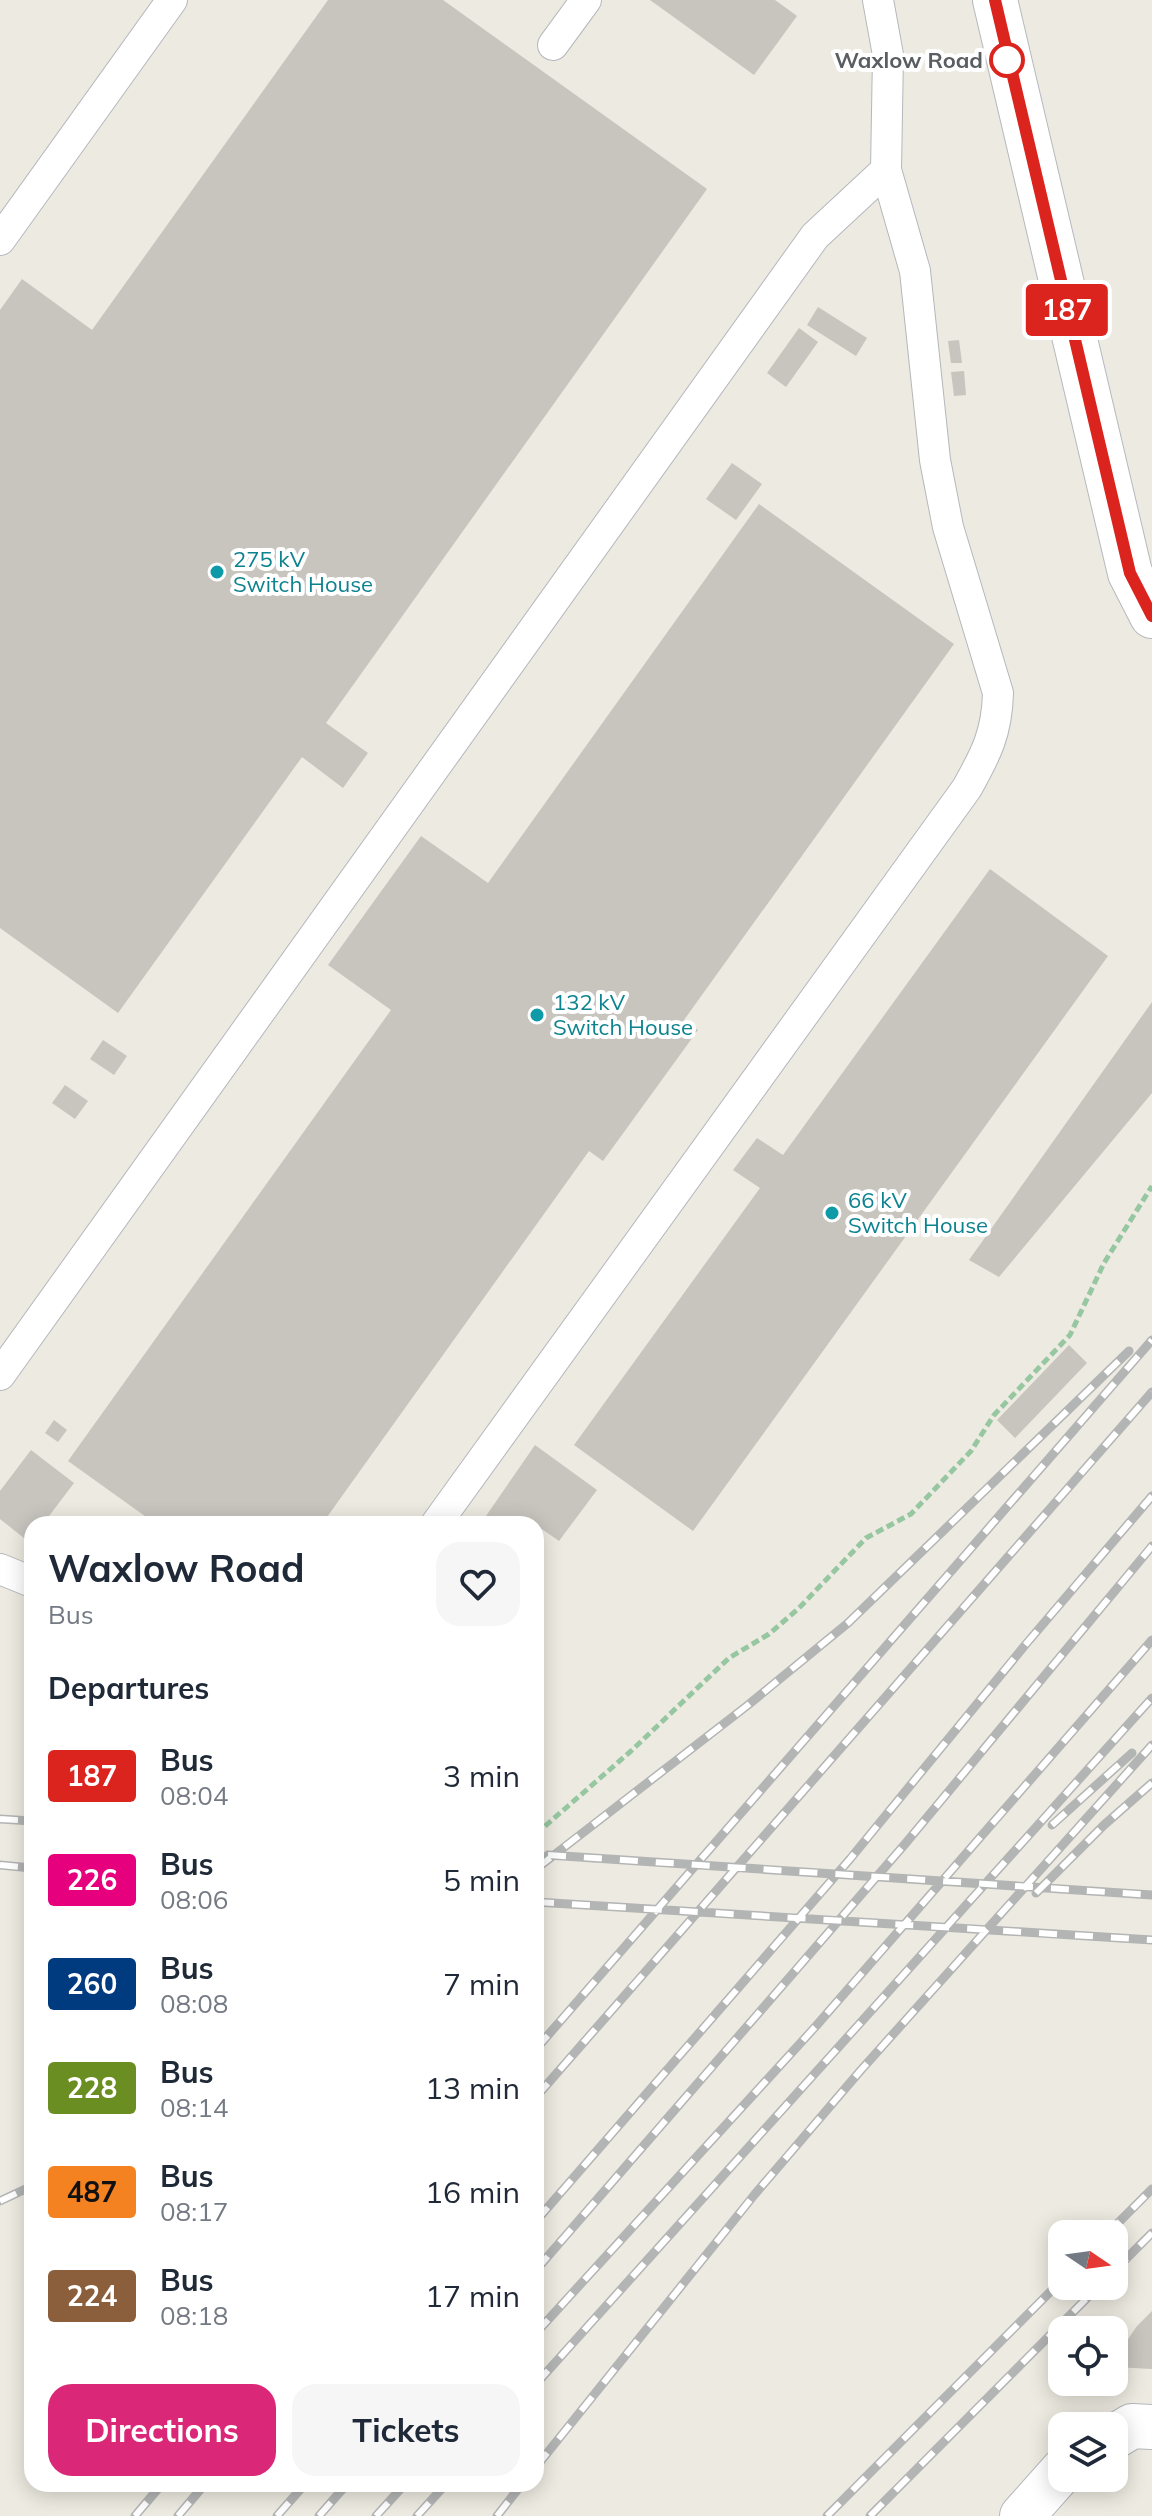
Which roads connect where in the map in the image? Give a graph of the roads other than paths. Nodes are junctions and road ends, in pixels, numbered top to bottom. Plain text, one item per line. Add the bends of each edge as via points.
1 (172, 0) edge
2 (586, 0) edge
3 (878, 0) edge
4 (995, 0) edge
5 (553, 45) dead end
6 (886, 170) junction
7 (0, 240) edge
8 (1152, 616) edge
9 (0, 1375) edge
10 (442, 1516) edge
11 (0, 1569) edge
12 (24, 1579) edge
13 (1152, 2427) edge
14 (1128, 2428) edge
15 (1048, 2487) edge
16 (1022, 2516) edge

1 - 7 lane
2 - 5 lane
3 - 6 lane via 888,55
4 - 8 main road via 1130,573
6 - 9 lane via 815,236
6 - 10 lane via 915,271 935,460 948,527 998,693 990,743 967,788
11 - 12 lane
13 - 14 main road
15 - 16 main road

